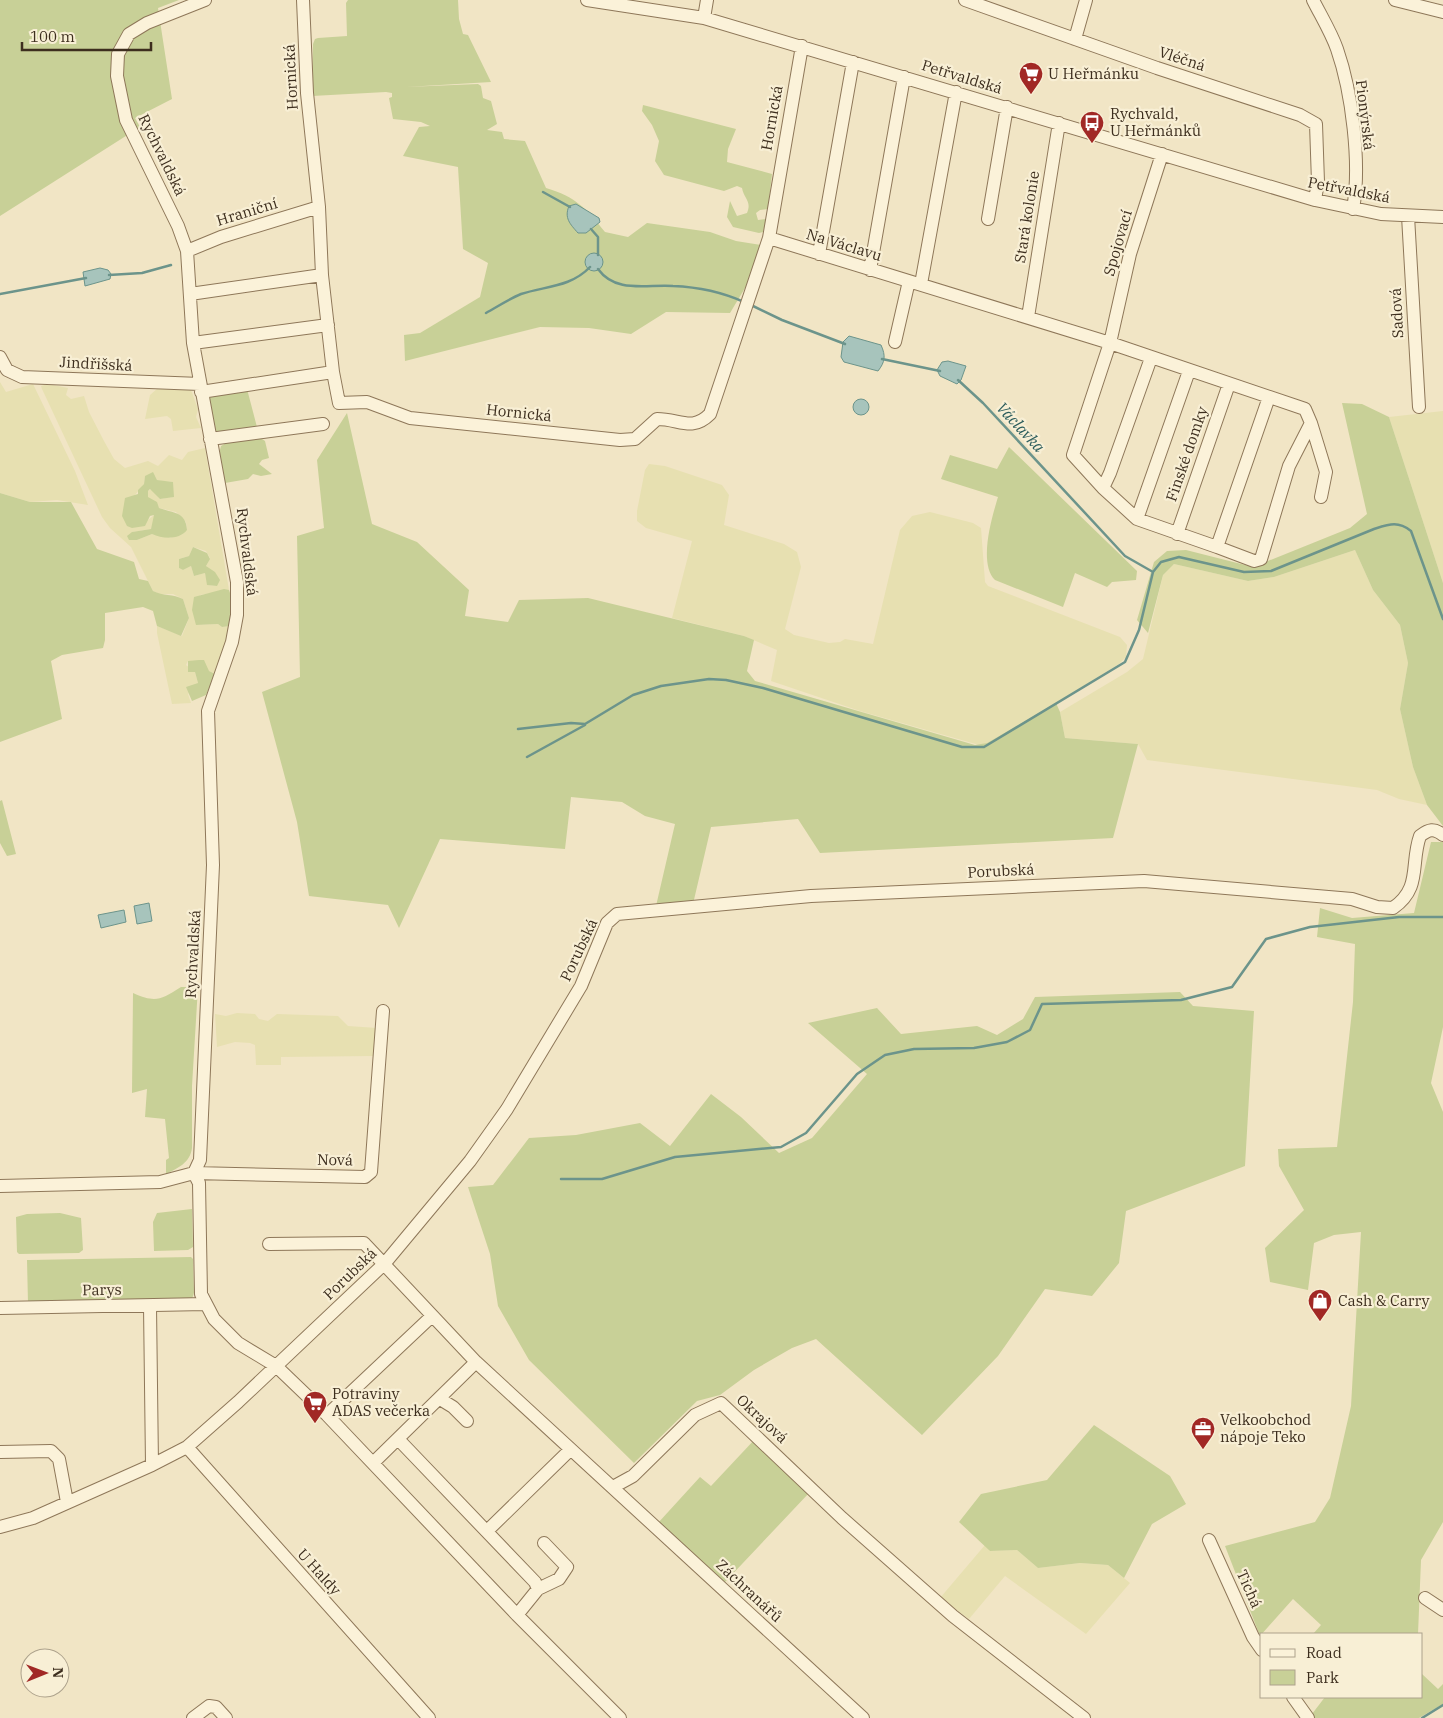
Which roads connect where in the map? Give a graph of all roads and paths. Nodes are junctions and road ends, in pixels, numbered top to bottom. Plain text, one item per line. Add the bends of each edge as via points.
1 (206, 0) edge
2 (304, 0) edge
3 (587, 0) edge
4 (707, 0) edge
5 (965, 0) edge
6 (1086, 0) edge
7 (1313, 0) edge
8 (1395, 0) edge
9 (1443, 12) edge
10 (704, 18) junction
11 (1075, 39) junction
12 (802, 46) junction
13 (853, 62) junction
14 (904, 77) junction
15 (956, 92) junction
16 (1007, 107) junction
17 (1059, 123) junction
18 (1162, 154) junction
19 (1315, 200) junction
20 (319, 207) junction
21 (1352, 210) junction
22 (1408, 216) junction
23 (1443, 217) edge
24 (988, 219) dead end
25 (769, 238) junction
26 (187, 251) junction
27 (819, 254) junction
28 (870, 270) junction
29 (322, 275) junction
30 (915, 283) junction
31 (190, 294) junction
32 (1028, 317) junction
33 (328, 325) junction
34 (895, 342) dead end
35 (193, 343) junction
36 (1110, 343) junction
37 (0, 357) edge
38 (1151, 358) junction
39 (1189, 371) junction
40 (333, 372) junction
41 (1229, 384) junction
42 (201, 388) junction
43 (1269, 397) junction
44 (1419, 407) dead end
45 (1311, 423) junction
46 (323, 424) dead end
47 (210, 439) junction
48 (1103, 488) junction
49 (1321, 497) dead end
50 (1137, 519) junction
51 (1177, 534) junction
52 (1217, 547) junction
53 (1443, 835) edge
54 (383, 1011) dead end
55 (194, 1173) junction
56 (0, 1186) edge
57 (269, 1244) dead end
58 (385, 1263) junction
59 (205, 1304) junction
60 (150, 1306) junction
61 (0, 1308) edge
62 (432, 1316) junction
63 (476, 1362) junction
64 (276, 1366) junction
65 (440, 1399) junction
66 (327, 1415) junction
67 (466, 1421) dead end
68 (398, 1439) junction
69 (186, 1447) junction
70 (570, 1450) junction
71 (0, 1452) edge
72 (373, 1463) junction
73 (152, 1465) junction
74 (613, 1488) junction
75 (67, 1502) junction
76 (0, 1527) edge
77 (487, 1531) junction
78 (1209, 1540) dead end
79 (544, 1543) dead end
80 (538, 1589) junction
81 (1425, 1598) dead end
82 (1443, 1610) edge
83 (516, 1615) junction
84 (1260, 1647) edge
85 (1294, 1698) edge
86 (193, 1718) edge
87 (226, 1718) edge
88 (429, 1718) edge
89 (620, 1718) edge
90 (863, 1718) edge
91 (1084, 1718) edge
92 (1308, 1718) edge

1 - 26 street, Rychvaldská via 146,23 129,34 118,54 117,76 126,120
2 - 20 street, Hornická via 307,93
3 - 10 street, Petřvaldská
4 - 10 street
5 - 11 street, Vléčná
6 - 11 street
7 - 21 street, Pionýrská via 1337,48 1350,96 1355,162
8 - 9 street
10 - 12 street, Petřvaldská
11 - 19 street, Vléčná via 1300,114 1316,124 1318,182
12 - 13 street, Petřvaldská
12 - 25 street, Hornická
13 - 14 street, Petřvaldská
13 - 27 street
14 - 15 street, Petřvaldská
14 - 28 street
15 - 16 street, Petřvaldská
15 - 30 street
16 - 17 street, Petřvaldská
16 - 24 street
17 - 18 street, Petřvaldská
17 - 32 street, Stará kolonie
18 - 19 street, Petřvaldská
18 - 36 street, Spojovací via 1130,254
19 - 21 street, Petřvaldská
20 - 26 street, Hraniční via 221,237
20 - 29 street, Hornická
21 - 22 street, Petřvaldská
22 - 23 street, Petřvaldská
22 - 44 street, Sadová
25 - 27 street, Na Václavu
25 - 40 street, Hornická via 710,414 701,423 657,419 635,439 620,440 410,418 367,402 340,403
26 - 31 street, Rychvaldská
27 - 28 street, Na Václavu
28 - 30 street, Na Václavu
29 - 31 street
29 - 33 street, Hornická
30 - 32 street, Na Václavu
30 - 34 street
31 - 35 street, Rychvaldská
32 - 36 street
33 - 35 street
33 - 40 street, Hornická
35 - 42 street, Rychvaldská
36 - 38 street
36 - 48 street via 1073,455
37 - 42 street, Jindřišská via 6,370 22,377
38 - 39 street
38 - 48 street
39 - 41 street
39 - 50 street, Finské domky
40 - 42 street, Jindřišská
41 - 43 street
41 - 51 street, Finské domky
42 - 47 street, Rychvaldská
43 - 45 street via 1304,409
43 - 52 street
45 - 49 street via 1326,472
45 - 52 street via 1289,466 1261,558 1254,561
46 - 47 street
47 - 55 street, Rychvaldská via 237,582 237,615 232,642 208,710 213,865 200,1160
48 - 50 street
50 - 51 street
51 - 52 street
53 - 58 street, Porubská via 1437,830 1428,830 1420,836 1409,890 1405,900 1393,908 1376,907 1352,899 1144,881 811,896 617,914 608,923 581,986 506,1109 470,1162
54 - 55 street, Nová via 371,1172 365,1177
55 - 56 street via 160,1182
55 - 59 street, Rychvaldská via 200,1184 200,1294
57 - 58 street via 364,1243
58 - 62 street
58 - 64 street, Porubská
59 - 60 street, Parys
59 - 64 street, Rychvaldská via 224,1331
60 - 61 street, Parys
60 - 73 street
62 - 63 street
62 - 66 street
63 - 65 street
63 - 70 street
64 - 66 street
64 - 69 street, Porubská
65 - 67 street
65 - 68 street
66 - 72 street
68 - 72 street
68 - 77 street
69 - 73 street, Porubská
69 - 88 street, U Haldy
70 - 74 street
70 - 77 street
71 - 75 street via 50,1451 59,1459
72 - 83 street
73 - 75 street, Porubská
74 - 90 street, Záchranářů
74 - 91 street, Okrajová via 633,1476 695,1415 721,1403 842,1518 953,1616
75 - 76 street, Porubská via 32,1518
77 - 80 street
78 - 84 street, Tichá
79 - 80 street via 567,1567 559,1579
80 - 83 street
81 - 82 street
83 - 89 street
85 - 92 street
86 - 87 street via 209,1706 216,1707

